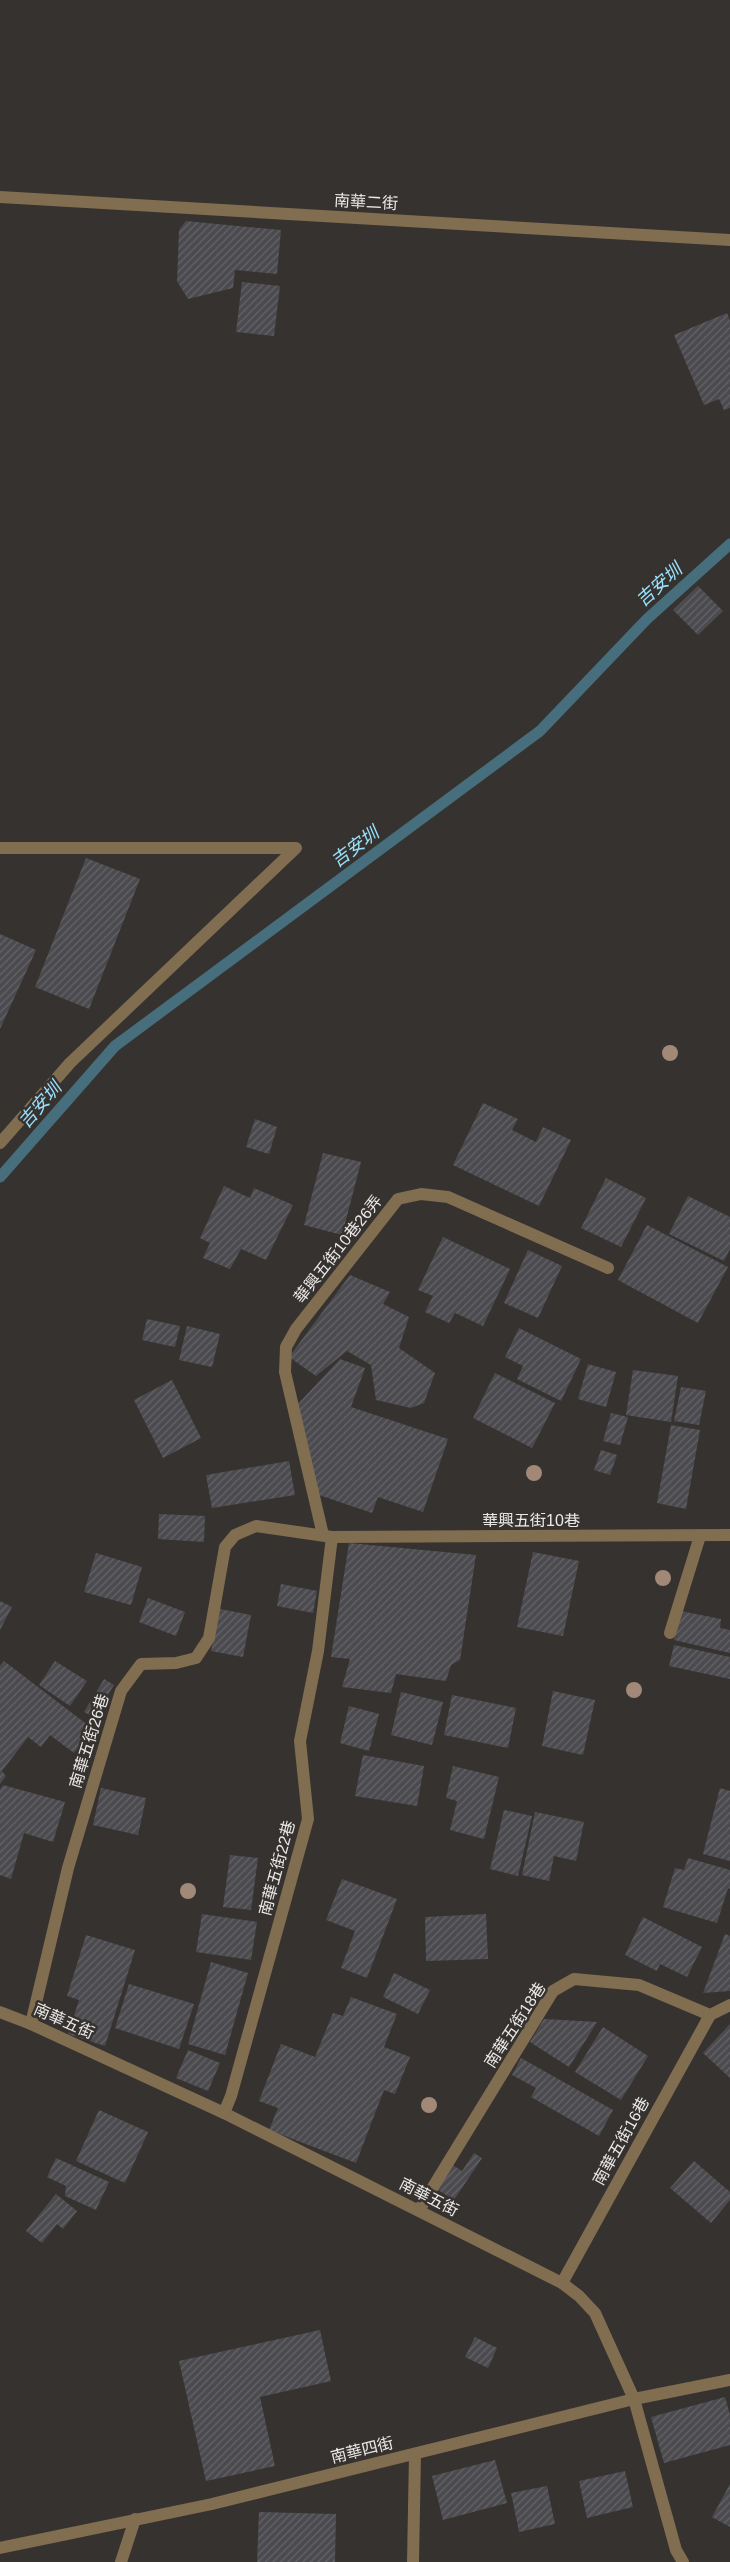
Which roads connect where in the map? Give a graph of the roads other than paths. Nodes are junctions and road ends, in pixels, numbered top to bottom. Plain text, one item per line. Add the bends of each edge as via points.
1 (0, 197) edge
2 (730, 240) edge
3 (0, 848) edge
4 (0, 1143) edge
5 (608, 1268) dead end
6 (730, 1535) edge
7 (328, 1536) junction
8 (700, 1536) junction
9 (670, 1633) dead end
10 (730, 2005) edge
11 (0, 2012) edge
12 (710, 2015) junction
13 (31, 2024) junction
14 (224, 2113) junction
15 (419, 2210) junction
16 (562, 2283) junction
17 (730, 2380) edge
18 (634, 2399) junction
19 (415, 2454) junction
20 (135, 2519) junction
21 (0, 2548) edge
22 (121, 2562) edge
23 (413, 2562) edge
24 (683, 2562) edge

1 - 2 street, 南華二街
3 - 4 street via 296,848 70,1063
5 - 7 street, 華興五街10巷26弄 via 448,1197 421,1194 398,1199 286,1346 285,1372
6 - 8 street, 華興五街10巷
7 - 8 street, 華興五街10巷
7 - 13 street, 南華五街26巷 via 256,1526 235,1535 225,1547 209,1638 196,1658 176,1663 141,1664 120,1691 68,1868
7 - 14 street, 南華五街22巷 via 318,1651 300,1741 308,1819
8 - 9 street
10 - 12 street
11 - 13 street, 南華五街
12 - 15 street, 南華五街18巷 via 639,1984 574,1979 553,1991
12 - 16 street, 南華五街16巷
13 - 14 street, 南華五街
14 - 15 street, 南華五街
15 - 16 street, 南華五街
16 - 18 street, 南華五街 via 595,2313
17 - 18 street, 南華四街
18 - 19 street, 南華四街
18 - 24 street, 南華五街 via 676,2550
19 - 20 street, 南華四街 via 212,2504
19 - 23 street
20 - 21 street, 南華四街
20 - 22 street

